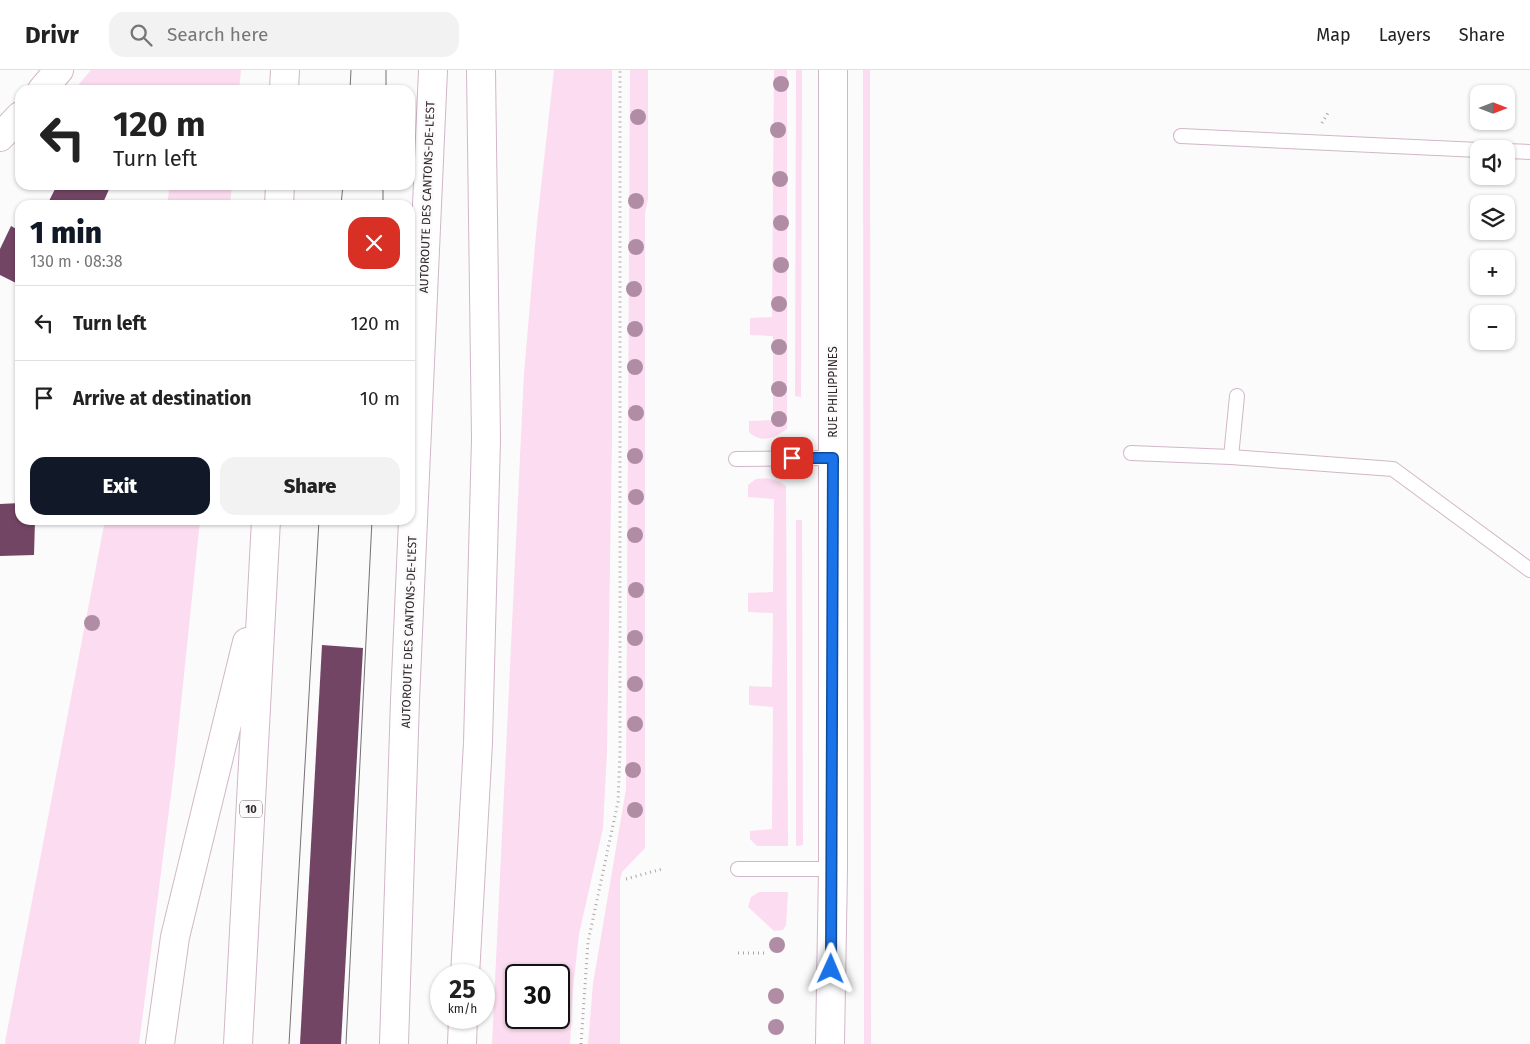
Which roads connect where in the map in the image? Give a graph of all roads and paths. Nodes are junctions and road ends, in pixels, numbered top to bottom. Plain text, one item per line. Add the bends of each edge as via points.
1 (60, 70) edge
2 (285, 70) edge
3 (433, 70) edge
4 (481, 70) edge
5 (620, 70) edge
6 (833, 70) edge
7 (46, 85) edge
8 (284, 85) edge
9 (15, 121) edge
10 (1181, 136) dead end
11 (0, 137) edge
12 (1470, 150) edge
13 (1515, 151) edge
14 (1530, 152) edge
15 (1237, 396) dead end
16 (1131, 453) dead end
17 (1231, 457) junction
18 (833, 458) junction
19 (736, 459) dead end
20 (415, 483) edge
21 (266, 525) edge
22 (413, 525) edge
23 (1530, 570) edge
24 (264, 575) junction
25 (662, 869) dead end
26 (738, 869) dead end
27 (833, 869) junction
28 (626, 879) dead end
29 (738, 953) dead end
30 (767, 953) dead end
31 (466, 964) edge
32 (463, 1029) edge
33 (160, 1044) edge
34 (238, 1044) edge
35 (394, 1044) edge
36 (462, 1044) edge
37 (581, 1044) edge
38 (830, 1044) edge

1 - 7 main road
2 - 8 main road
3 - 20 main road, AUTOROUTE DES CANTONS-DE-L'EST
4 - 31 main road via 486,439 478,743
5 - 37 path via 618,802 588,942
6 - 18 main road, RUE PHILIPPINES
9 - 11 main road
10 - 12 lane
13 - 14 lane
15 - 17 lane
16 - 17 lane
17 - 23 lane via 1393,468
18 - 19 lane
18 - 27 main road, RUE PHILIPPINES
21 - 24 main road, 10
22 - 35 main road, AUTOROUTE DES CANTONS-DE-L'EST
24 - 33 main road via 175,937
24 - 34 main road, 10
25 - 28 path
26 - 27 lane
27 - 38 main road, RUE PHILIPPINES
29 - 30 path
32 - 36 main road

